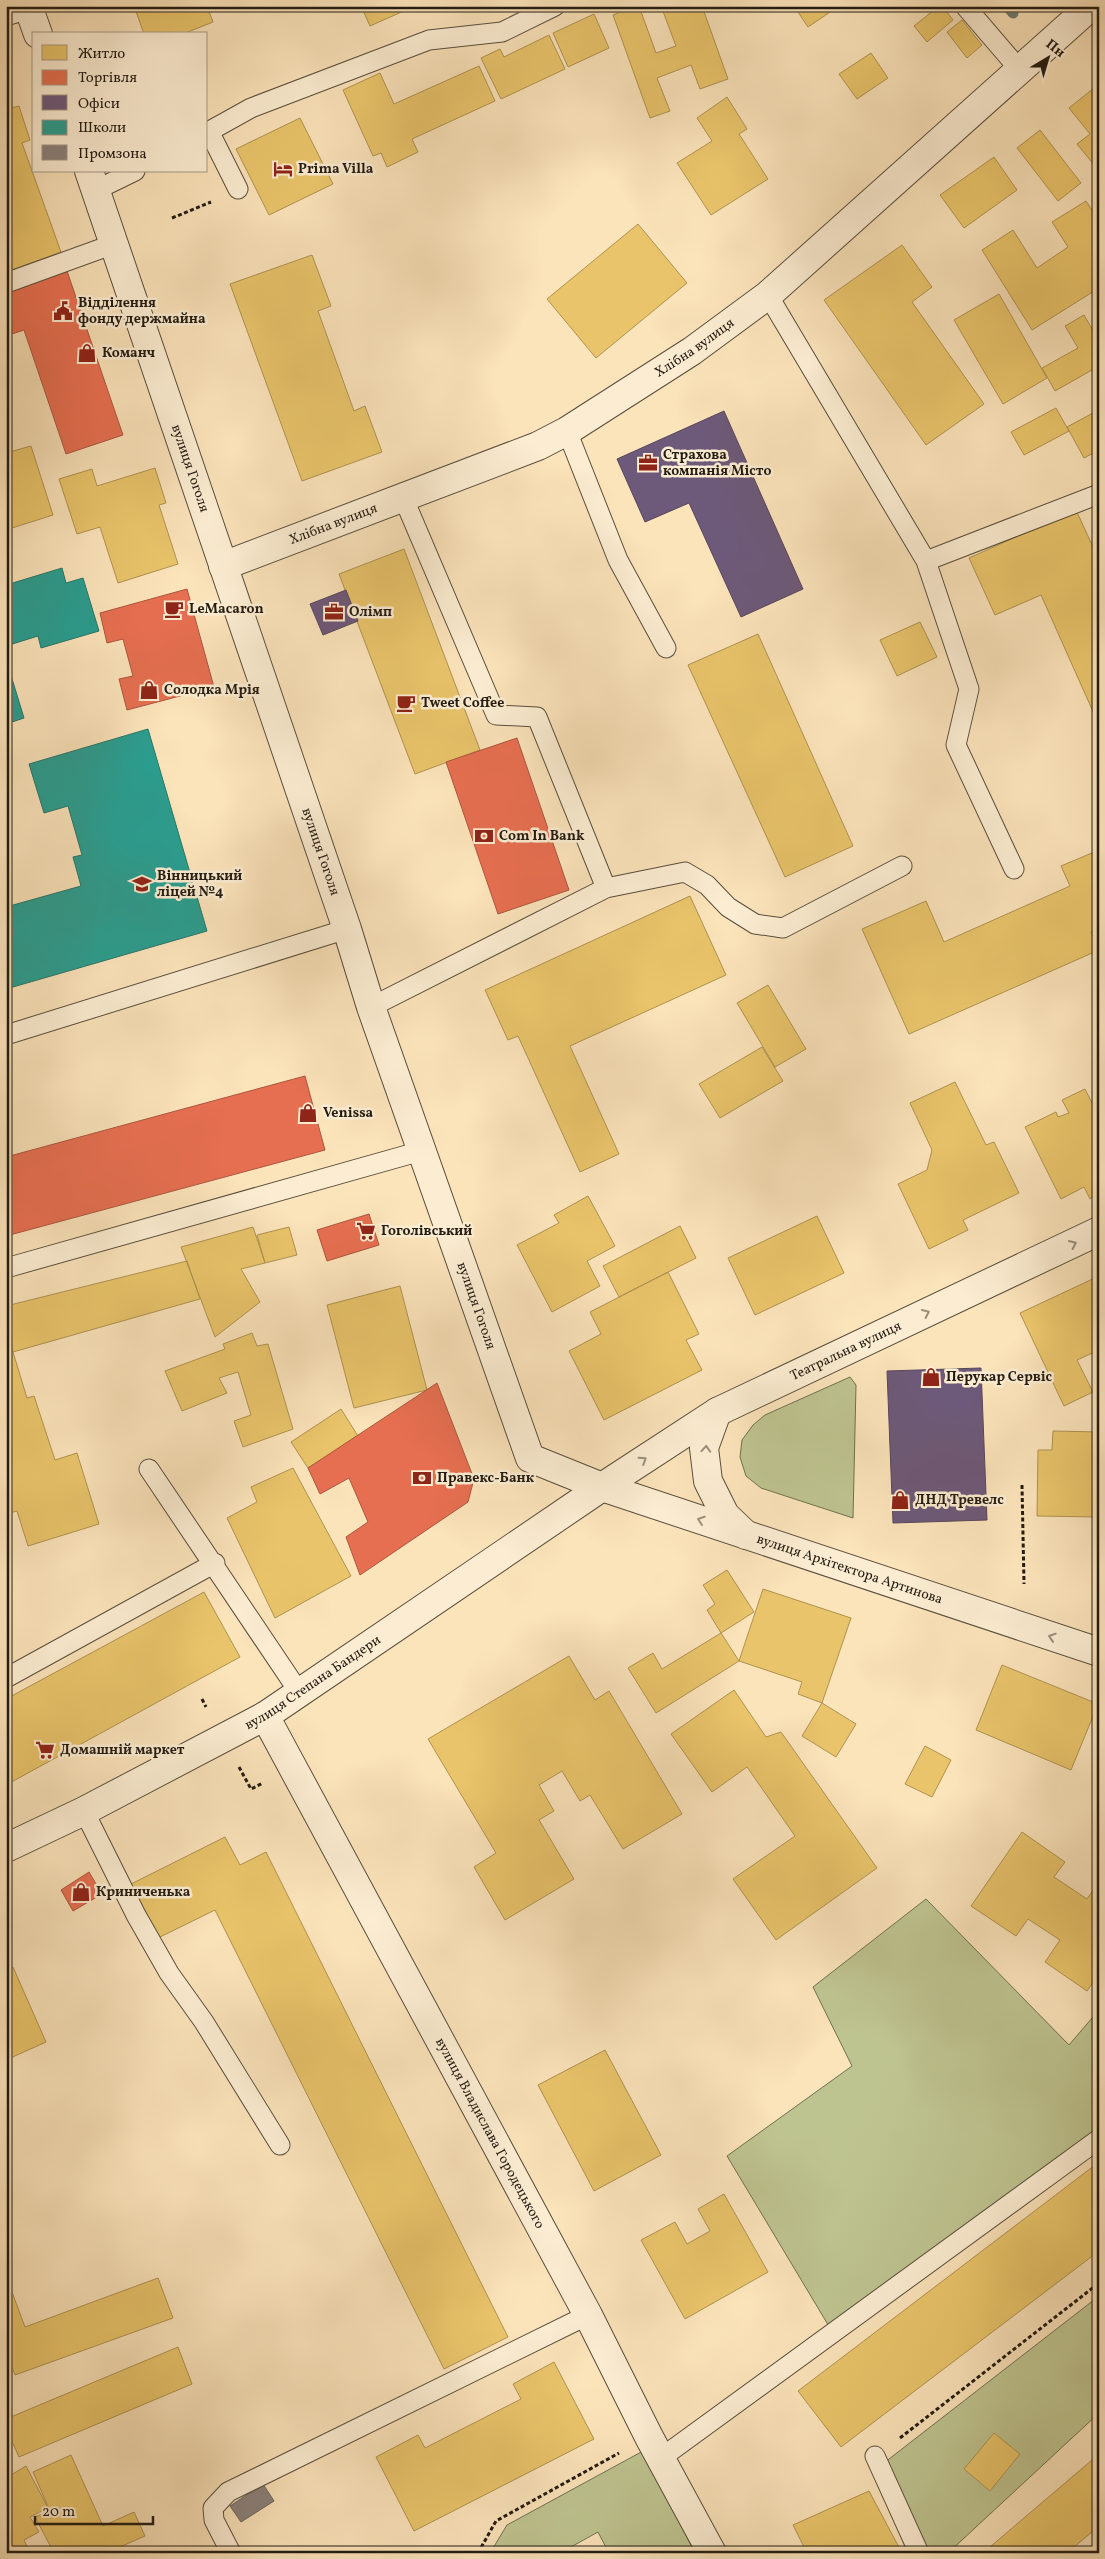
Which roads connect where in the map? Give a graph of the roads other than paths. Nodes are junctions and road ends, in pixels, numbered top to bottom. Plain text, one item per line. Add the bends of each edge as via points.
1 (555, 6) edge
2 (965, 6) edge
3 (1091, 6) edge
4 (21, 10) edge
5 (37, 32) edge
6 (1019, 69) junction
7 (208, 132) edge
8 (131, 172) edge
9 (93, 181) edge
10 (238, 189) dead end
11 (114, 244) junction
12 (6, 283) edge
13 (768, 295) junction
14 (567, 431) junction
15 (1099, 494) edge
16 (403, 497) junction
17 (926, 561) junction
18 (223, 566) junction
19 (666, 648) dead end
20 (902, 866) dead end
21 (1014, 869) dead end
22 (606, 888) junction
23 (347, 929) junction
24 (371, 1007) junction
25 (6, 1035) edge
26 (421, 1151) junction
27 (1099, 1231) edge
28 (6, 1268) edge
29 (718, 1412) junction
30 (150, 1468) dead end
31 (602, 1487) junction
32 (747, 1536) junction
33 (215, 1563) junction
34 (1099, 1652) edge
35 (6, 1678) edge
36 (299, 1692) junction
37 (265, 1716) junction
38 (84, 1811) junction
39 (6, 1848) edge
40 (1099, 2138) edge
41 (280, 2145) dead end
42 (588, 2315) junction
43 (655, 2448) junction
44 (875, 2456) road end
45 (231, 2553) edge
46 (712, 2553) edge
47 (919, 2553) edge

1 - 7 lane via 502,32 429,40 251,108
2 - 6 lane
3 - 6 street, Хлібна вулиця
4 - 5 street
6 - 13 street, Хлібна вулиця
7 - 10 lane
8 - 9 lane
9 - 11 street, вулиця Гоголя
11 - 12 lane
11 - 18 street, вулиця Гоголя
13 - 14 street, Хлібна вулиця via 692,351
13 - 17 lane
14 - 16 street, Хлібна вулиця via 538,446
14 - 19 lane via 618,560
15 - 17 lane
16 - 18 street, Хлібна вулиця
16 - 22 lane via 496,714 537,717
17 - 21 lane via 969,689 956,745
18 - 23 street, вулиця Гоголя
20 - 22 lane via 783,928 755,924 728,907 707,885 686,872
22 - 24 lane
23 - 24 street, вулиця Гоголя
23 - 25 lane
24 - 26 street, вулиця Гоголя
26 - 28 lane
26 - 31 street, вулиця Гоголя via 530,1458
29 -> 27 street, Театральна вулиця
31 -> 29 street, Театральна вулиця
32 -> 29 street via 725,1514 708,1481 704,1448
30 - 33 lane
32 -> 31 street, вулиця Архітектора Артинова
31 - 36 street, вулиця Степана Бандери
34 -> 32 street, вулиця Архітектора Артинова
33 - 35 lane
33 - 36 lane
36 - 37 street, вулиця Степана Бандери
37 - 38 street, вулиця Степана Бандери
37 - 42 street, вулиця Владислава Городецького
38 - 39 street, вулиця Степана Бандери
38 - 41 lane via 169,1973 204,2022
40 - 43 lane
42 - 43 street, вулиця Владислава Городецького
42 - 45 lane via 228,2492 214,2508 214,2520
43 - 46 street, вулиця Владислава Городецького
44 - 47 lane

